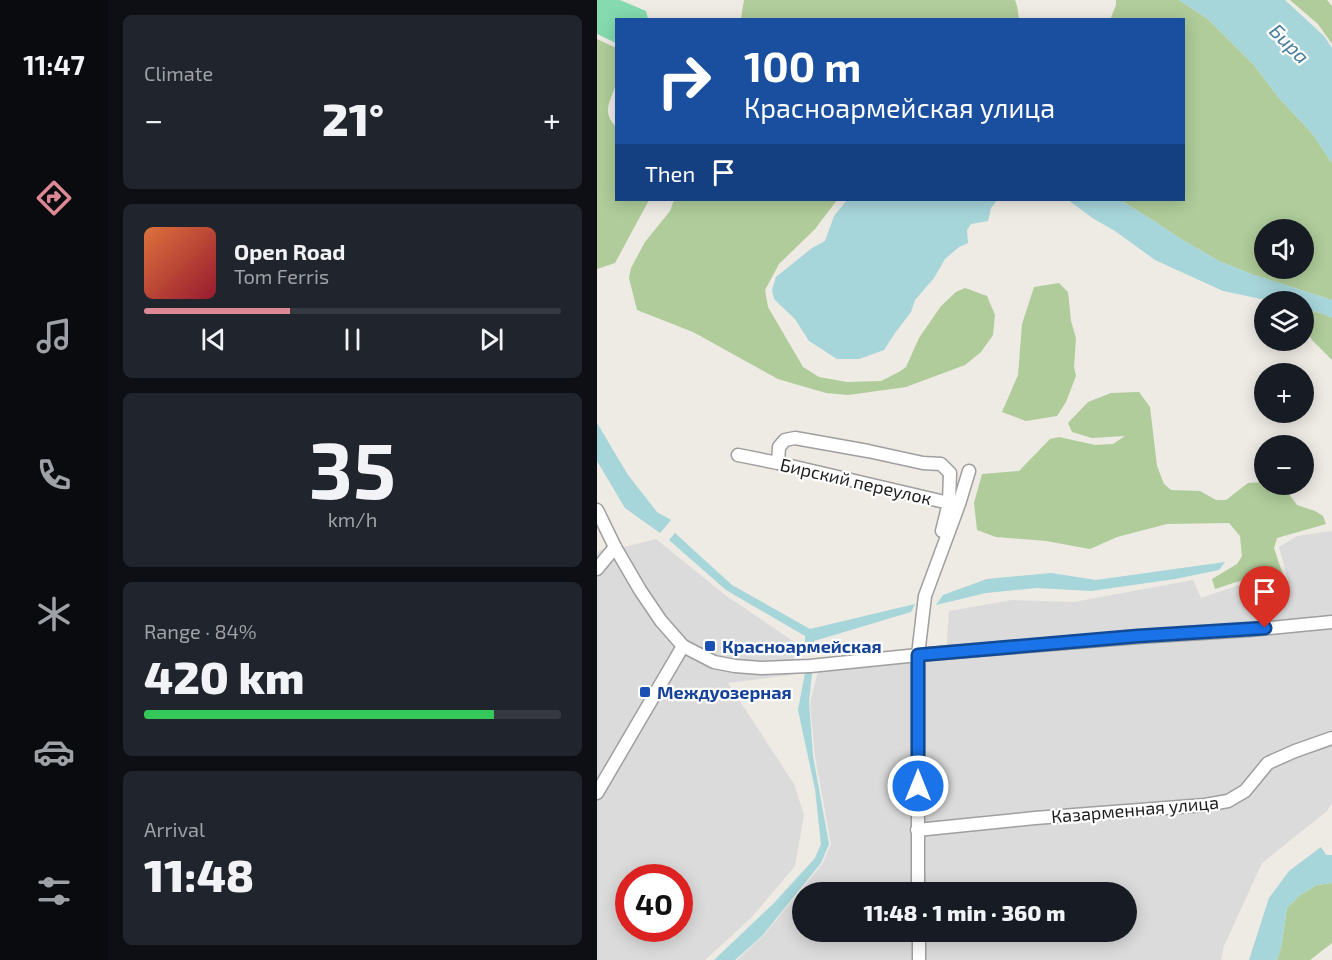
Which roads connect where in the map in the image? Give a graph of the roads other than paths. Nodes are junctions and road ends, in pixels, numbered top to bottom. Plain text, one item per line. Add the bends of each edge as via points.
1 (738, 455) dead end
2 (777, 463) junction
3 (969, 471) dead end
4 (949, 503) junction
5 (597, 510) edge
6 (615, 547) junction
7 (597, 569) edge
8 (925, 596) junction
9 (1332, 622) edge
10 (683, 646) junction
11 (918, 655) junction
12 (1332, 738) edge
13 (597, 794) edge
14 (918, 830) junction
15 (918, 882) edge
16 (919, 942) edge
17 (919, 960) edge

1 - 2 street, Бирский переулок
2 - 4 street, Бирский переулок
2 - 4 street via 779,447 785,440 795,438 941,464 950,473
3 - 8 street
4 - 8 street, Бирский переулок
5 - 6 street
6 - 7 street
6 - 10 street via 661,621
8 - 11 street
9 - 11 street
10 - 11 street via 714,662 761,668
10 - 13 street
11 - 14 street
12 - 14 street, Казарменная улица via 1268,763 1245,791 1228,801
14 - 15 street
16 - 17 street

